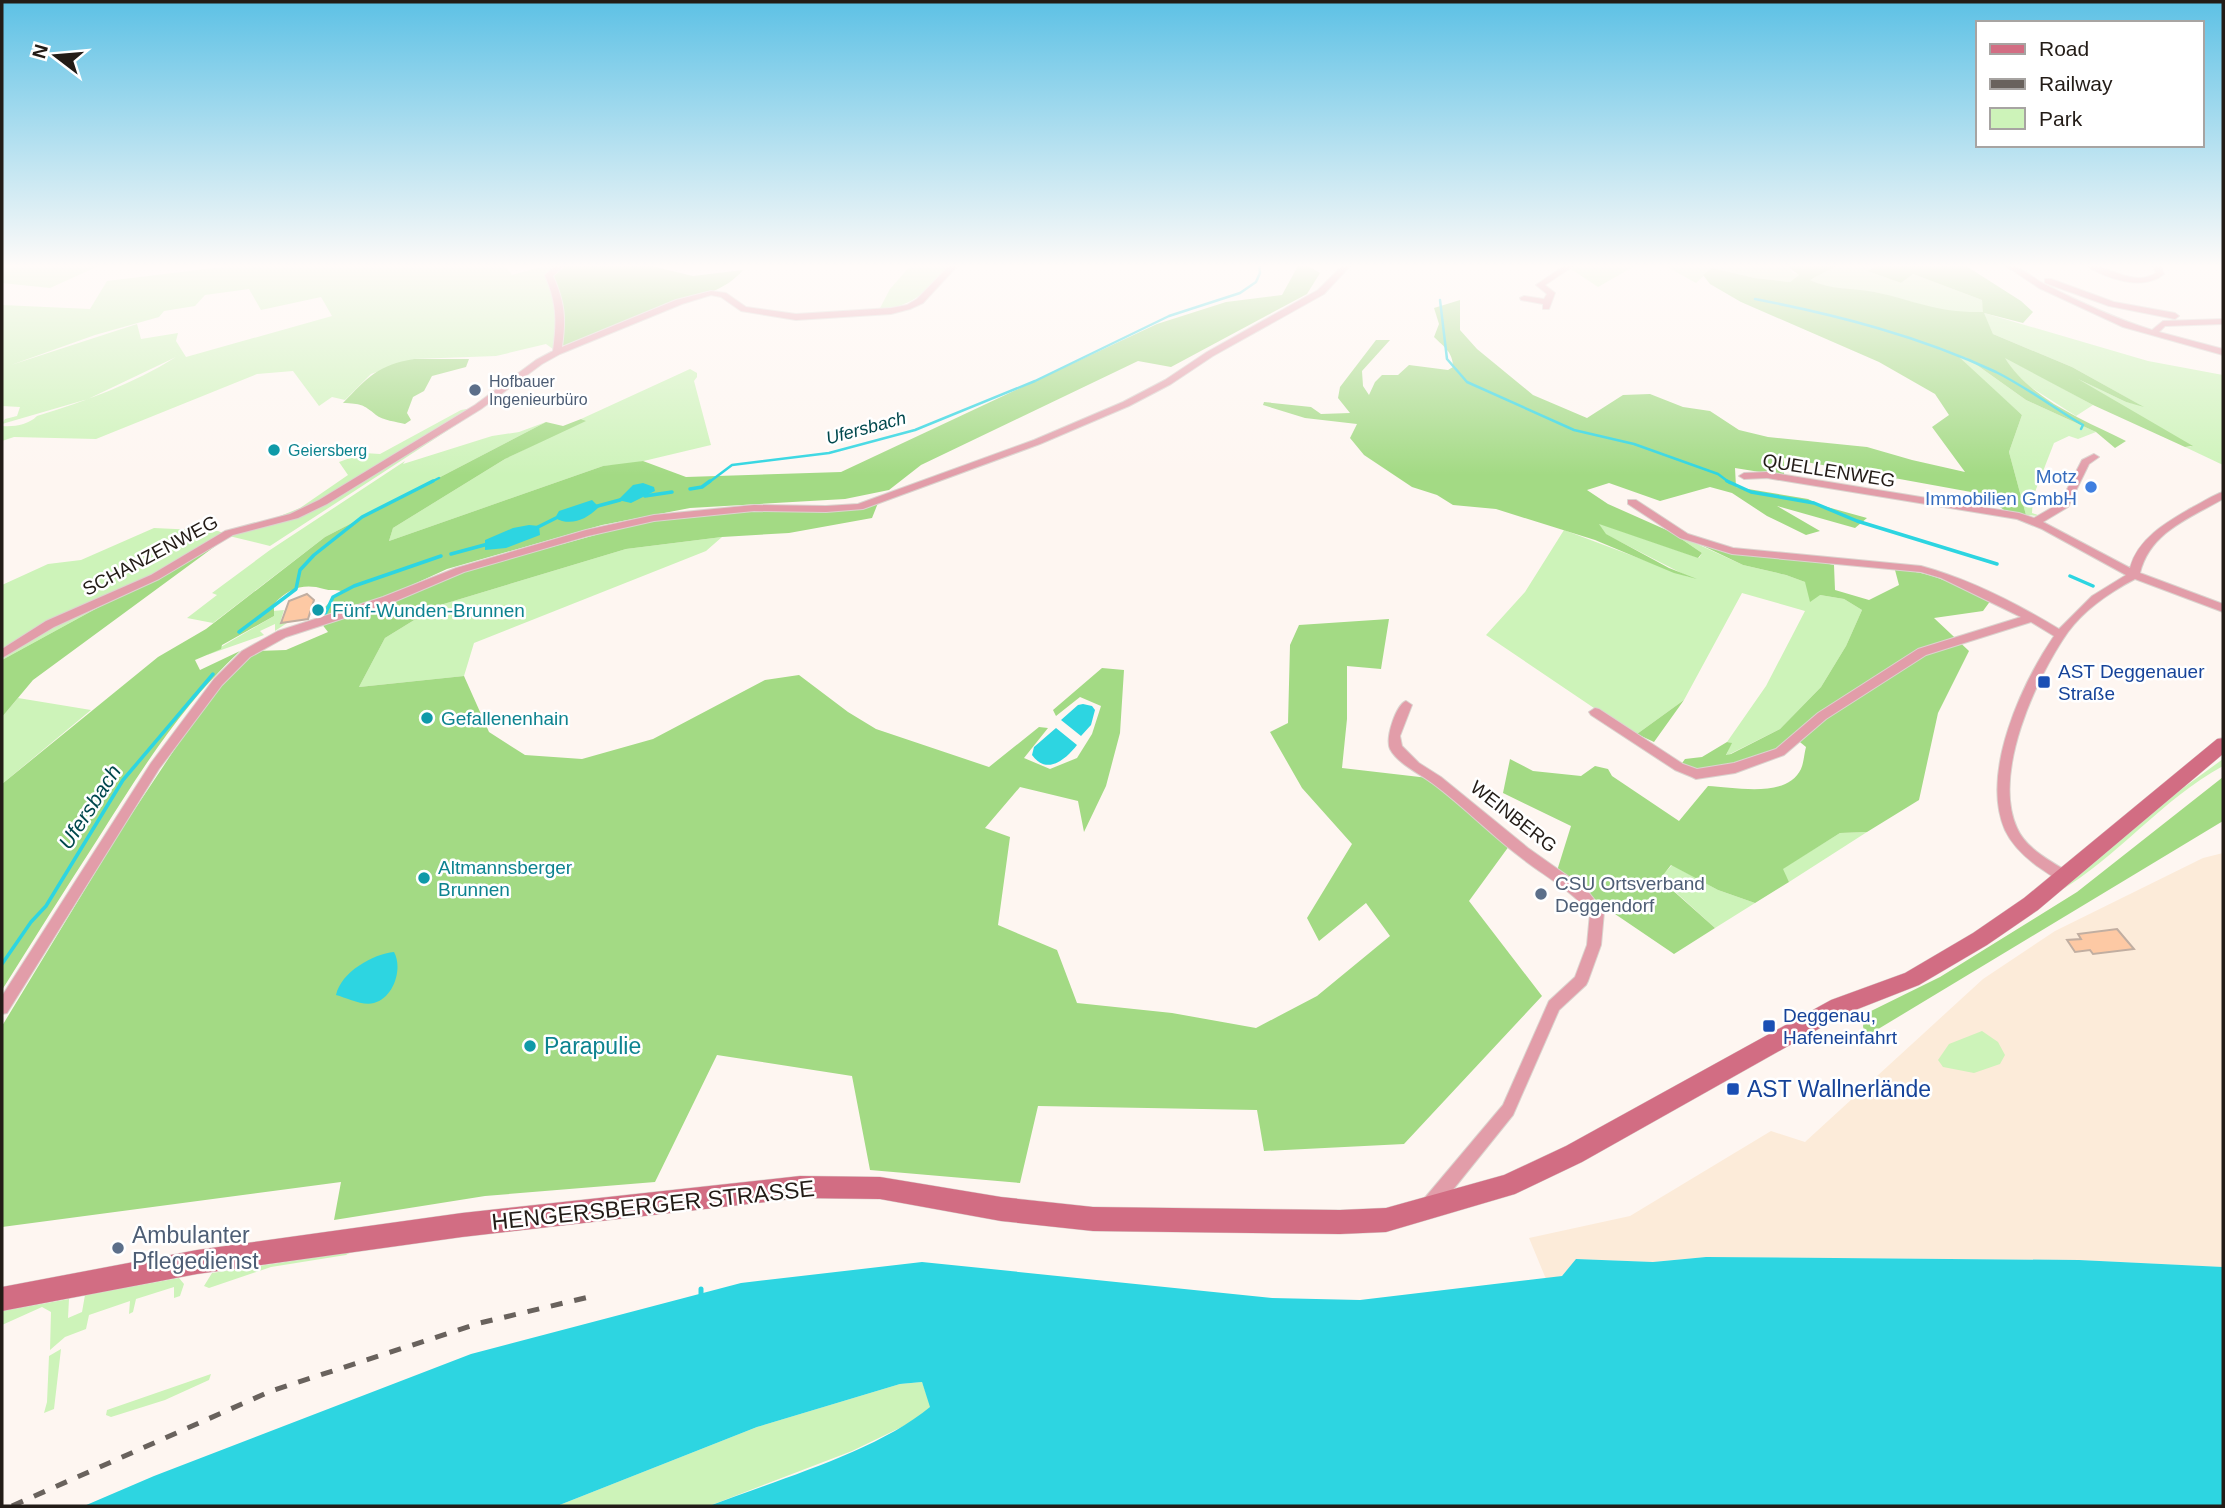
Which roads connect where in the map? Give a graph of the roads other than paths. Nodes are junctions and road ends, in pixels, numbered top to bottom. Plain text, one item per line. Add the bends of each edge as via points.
1 (559, 334) edge
2 (600, 334) edge
3 (1245, 334) edge
4 (2158, 334) edge
5 (556, 352) junction
6 (2223, 352) edge
7 (2094, 457) dead end
8 (1744, 476) dead end
9 (2223, 495) edge
10 (1632, 502) dead end
11 (2035, 522) junction
12 (2134, 575) junction
13 (2223, 608) edge
14 (2033, 618) junction
15 (2061, 635) junction
16 (2, 654) edge
17 (1406, 705) dead end
18 (1595, 712) dead end
19 (2223, 744) edge
20 (2065, 877) junction
21 (2, 1008) edge
22 (1427, 1209) junction
23 (2, 1299) edge

1 - 5 street
2 - 5 street
3 - 21 street via 1126,404 859,507 754,508 654,518 465,568 387,600 282,634 246,654 229,670 155,766
4 - 6 street
5 - 16 street, SCHANZENWEG via 478,407 323,502 294,516 229,533 155,577 50,624
7 - 11 street via 2085,462 2064,505
8 - 11 street, QUELLENWEG via 1767,475
9 - 12 street via 2150,542
10 - 14 street via 1703,543 1732,551 1921,569
11 - 12 street, QUELLENWEG
12 - 13 street, QUELLENWEG
12 - 15 street via 2109,587
14 - 15 street
14 - 18 street via 1922,652 1822,716 1780,752 1735,768 1696,774
15 - 20 street via 2045,655 2030,687 2004,772 2010,827
17 - 22 street, WEINBERG via 1394,736 1396,748 1523,852 1581,893 1597,912 1594,945 1581,981 1554,1006 1508,1110
19 - 20 main road, HENGERSBERGER STRASSE
20 - 22 main road, HENGERSBERGER STRASSE via 1982,938 1912,979 1838,1007 1563,1160 1507,1186
22 - 23 main road, HENGERSBERGER STRASSE via 1386,1220 1340,1222 1093,1219 880,1188 800,1187 462,1225 197,1262

